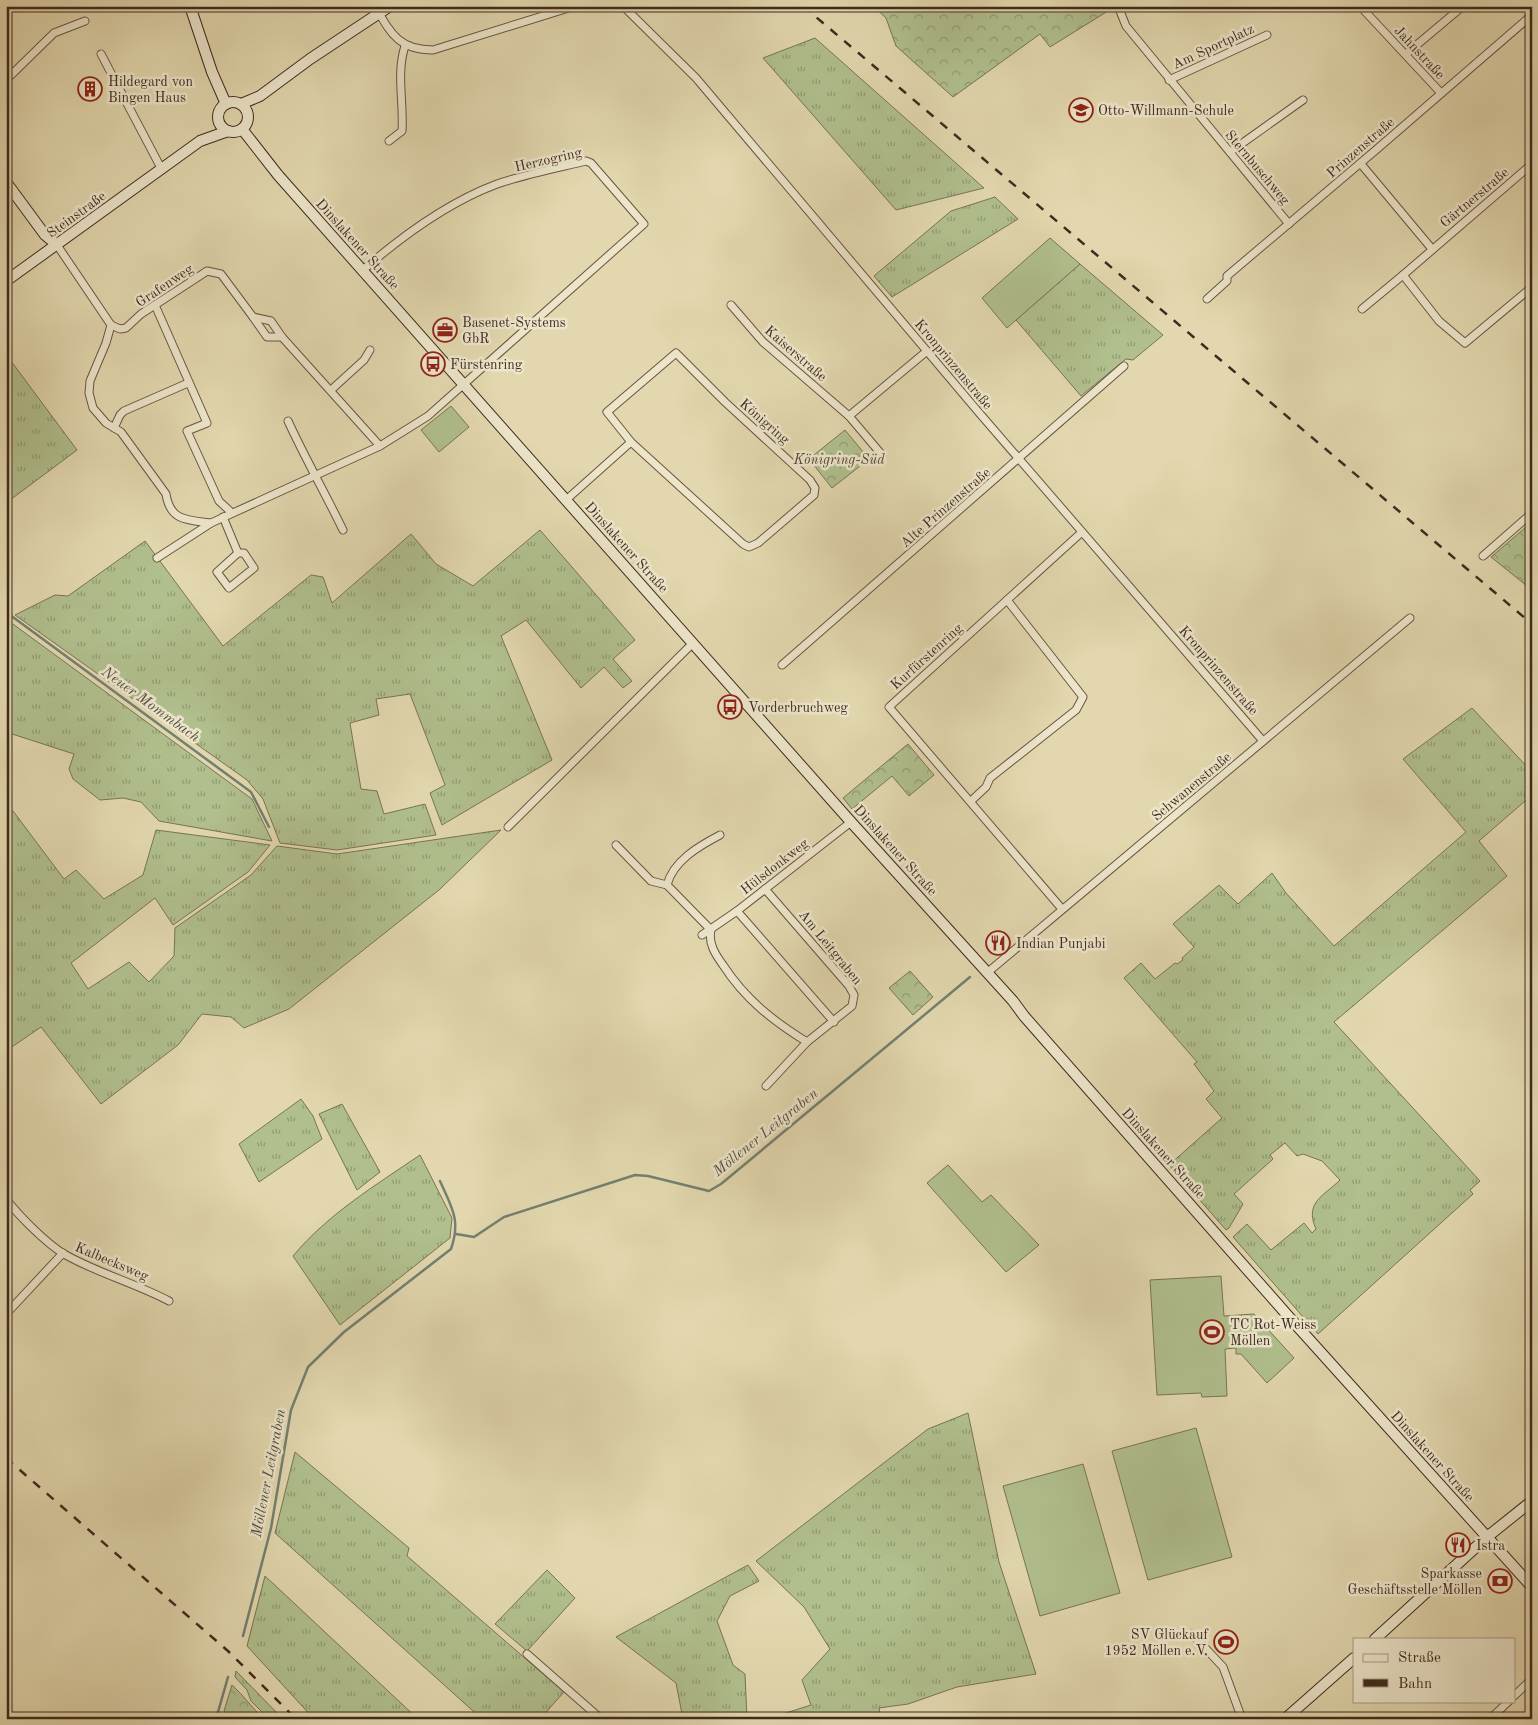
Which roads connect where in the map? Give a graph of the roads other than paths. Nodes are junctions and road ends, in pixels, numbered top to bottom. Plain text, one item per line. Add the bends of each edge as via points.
1 (190, 6) edge
2 (390, 6) edge
3 (575, 6) edge
4 (623, 6) edge
5 (1118, 6) edge
6 (1360, 6) edge
7 (1463, 6) edge
8 (377, 10) edge
9 (1532, 15) edge
10 (85, 21) dead end
11 (1267, 34) dead end
12 (405, 46) junction
13 (101, 54) dead end
14 (1406, 54) junction
15 (6, 80) edge
16 (1169, 80) junction
17 (1441, 93) junction
18 (260, 96) junction
19 (1303, 100) dead end
20 (226, 104) junction
21 (241, 104) junction
22 (248, 118) junction
23 (218, 120) junction
24 (242, 129) junction
25 (228, 131) junction
26 (200, 141) junction
27 (389, 141) dead end
28 (1230, 152) junction
29 (1361, 164) junction
30 (1532, 164) edge
31 (161, 168) junction
32 (6, 182) edge
33 (1289, 224) junction
34 (57, 245) junction
35 (1432, 249) junction
36 (363, 270) junction
37 (1403, 275) junction
38 (6, 281) edge
39 (1532, 287) edge
40 (1207, 299) dead end
41 (731, 305) dead end
42 (155, 306) junction
43 (1362, 309) dead end
44 (253, 317) junction
45 (111, 325) junction
46 (282, 337) junction
47 (370, 350) dead end
48 (927, 351) junction
49 (1124, 366) dead end
50 (188, 383) junction
51 (464, 384) junction
52 (331, 390) junction
53 (849, 416) junction
54 (288, 421) dead end
55 (114, 428) junction
56 (631, 442) junction
57 (380, 446) junction
58 (882, 454) dead end
59 (1019, 459) junction
60 (316, 475) junction
61 (566, 500) junction
62 (232, 513) junction
63 (1532, 513) edge
64 (223, 517) junction
65 (211, 523) junction
66 (343, 530) dead end
67 (1082, 532) junction
68 (238, 553) junction
69 (1483, 556) dead end
70 (158, 558) dead end
71 (1007, 600) junction
72 (1410, 618) dead end
73 (693, 643) junction
74 (782, 665) dead end
75 (1263, 741) junction
76 (971, 801) junction
77 (851, 822) junction
78 (508, 827) dead end
79 (720, 835) dead end
80 (616, 845) dead end
81 (667, 885) junction
82 (765, 889) junction
83 (1062, 909) junction
84 (737, 911) junction
85 (711, 930) junction
86 (702, 935) dead end
87 (988, 972) junction
88 (834, 1022) junction
89 (807, 1042) junction
90 (766, 1086) dead end
91 (6, 1199) edge
92 (63, 1254) junction
93 (169, 1301) dead end
94 (6, 1314) edge
95 (1532, 1501) edge
96 (1487, 1537) junction
97 (1532, 1587) edge
98 (1192, 1634) dead end
99 (1376, 1638) edge
100 (527, 1654) dead end
101 (1353, 1659) edge
102 (1532, 1679) edge
103 (1516, 1694) edge
104 (1508, 1702) edge
105 (602, 1719) edge
106 (1242, 1719) edge
107 (1285, 1719) edge
108 (1490, 1719) edge

1 - 20 main road
2 - 8 main road
3 - 12 street via 433,50
4 - 48 street, Kronprinzenstraße via 696,78
5 - 16 street, Sternbuschweg via 1126,26
6 - 14 street, Jahnstraße
7 - 14 street
8 - 12 street via 396,39
8 - 18 main road
9 - 17 street, Prinzenstraße
10 - 15 street via 54,33
11 - 16 street, Am Sportplatz
12 - 27 street via 400,60 404,112 402,131
13 - 31 street
14 - 17 street, Jahnstraße
16 - 28 street, Sternbuschweg
17 - 29 street, Prinzenstraße
18 - 21 main road
18 - 22 main road
19 - 28 street
20 - 21 main road
20 - 23 main road via 220,110
21 - 22 main road
22 - 24 main road
23 - 25 main road
23 - 26 main road, Steinstraße
24 - 25 main road
24 - 36 main road, Dinslakener Straße via 278,175
25 - 26 main road, Steinstraße
26 - 31 main road, Steinstraße
28 - 33 street, Sternbuschweg
29 - 33 street, Prinzenstraße
29 - 35 street
30 - 35 street, Gärtnerstraße
31 - 34 main road, Steinstraße
32 - 34 main road via 45,235
33 - 40 street, Prinzenstraße via 1227,276 1228,282
34 - 38 main road, Steinstraße
34 - 45 street
35 - 37 street, Gärtnerstraße
36 - 51 main road, Dinslakener Straße
36 - 51 street, Herzogring via 422,225 497,184 586,161 597,169 644,224
37 - 39 street via 1439,320 1465,343
37 - 43 street, Gärtnerstraße
41 - 53 street, Kaiserstraße via 763,342
42 - 44 street, Grafenweg via 207,271 221,274
42 - 45 street, Grafenweg via 126,328
42 - 50 street
44 - 46 street via 271,320
44 - 46 street, Grafenweg via 267,337
45 - 55 street via 90,381 89,393 93,408
46 - 52 street
47 - 52 street via 364,360
48 - 53 street
48 - 59 street, Kronprinzenstraße
49 - 59 street, Alte Prinzenstraße
50 - 55 street via 124,411
50 - 62 street via 206,423 187,431 219,501
51 - 57 street via 428,416
51 - 61 main road, Dinslakener Straße
52 - 57 street
53 - 58 street, Kaiserstraße
54 - 60 street
55 - 65 street via 121,432 166,494 168,506 181,519
56 - 56 street, Königring via 607,412 676,353 724,402 810,480 815,488 814,495 749,547
56 - 61 street
57 - 60 street
59 - 67 street, Kronprinzenstraße
59 - 74 street, Alte Prinzenstraße
60 - 62 street
60 - 66 street
61 - 73 main road, Dinslakener Straße
62 - 64 street
63 - 69 street
64 - 65 street
64 - 68 street
65 - 70 street
67 - 71 street, Kurfürstenring
67 - 75 street, Kronprinzenstraße
68 - 68 street via 244,553 254,568 229,588 217,572
71 - 76 street via 1083,697 1076,710 990,778
71 - 76 street, Kurfürstenring via 889,707
72 - 75 street, Schwanenstraße
73 - 77 main road, Dinslakener Straße
73 - 78 street
75 - 83 street, Schwanenstraße
76 - 83 street, Kurfürstenring
77 - 82 street, Hülsdonkweg
77 - 87 main road, Dinslakener Straße
79 - 81 street via 701,845 670,872
80 - 81 street via 651,880
81 - 85 street
82 - 84 street, Hülsdonkweg
82 - 88 street, Am Leitgraben via 854,995 852,1006
83 - 87 street, Schwanenstraße
84 - 85 street, Hülsdonkweg
84 - 88 street
85 - 86 street, Hülsdonkweg
85 - 89 street via 709,939 712,947 734,982 780,1026
87 - 96 main road, Dinslakener Straße via 1288,1317
88 - 89 street, Am Leitgraben
89 - 90 street, Am Leitgraben
91 - 92 street, Kalbecksweg
92 - 93 street, Kalbecksweg
92 - 94 street
95 - 96 main road
96 - 97 main road, Dinslakener Straße
96 - 99 main road
98 - 106 street via 1223,1667
100 - 105 street
101 - 107 main road
102 - 103 street
104 - 108 street

